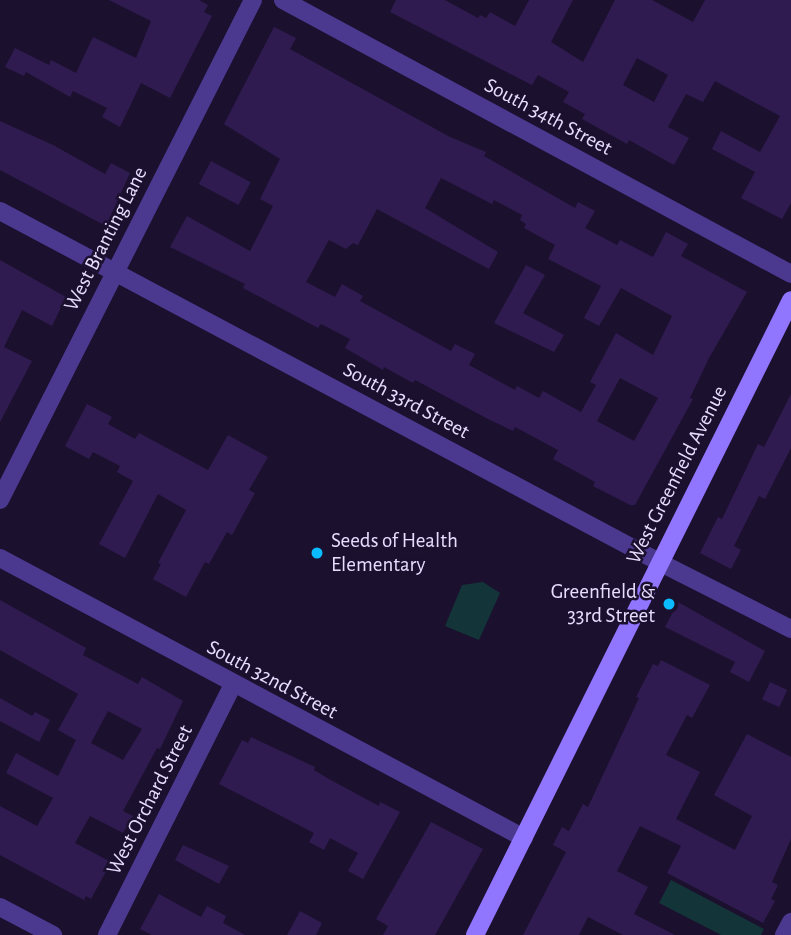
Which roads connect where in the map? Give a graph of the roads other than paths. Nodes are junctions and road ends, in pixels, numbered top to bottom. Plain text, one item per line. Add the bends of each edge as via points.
1 (253, 0) edge
2 (283, 0) edge
3 (0, 211) edge
4 (114, 273) junction
5 (791, 274) edge
6 (791, 300) edge
7 (0, 499) edge
8 (0, 558) edge
9 (659, 562) junction
10 (791, 629) edge
11 (233, 685) junction
12 (524, 838) junction
13 (0, 907) edge
14 (791, 922) edge
15 (53, 935) edge
16 (107, 935) edge
17 (475, 935) edge
18 (784, 935) edge

1 - 4 street, West Branting Lane
2 - 5 street, South 34th Street
3 - 4 street, South 33rd Street
4 - 7 street, West Branting Lane
4 - 9 street, South 33rd Street
6 - 9 main road, West Greenfield Avenue
8 - 11 street, South 32nd Street
9 - 10 street, South 33rd Street
9 - 12 main road, West Greenfield Avenue
11 - 12 street, South 32nd Street
11 - 16 street, West Orchard Street
12 - 17 main road, West Greenfield Avenue
13 - 15 street
14 - 18 street

